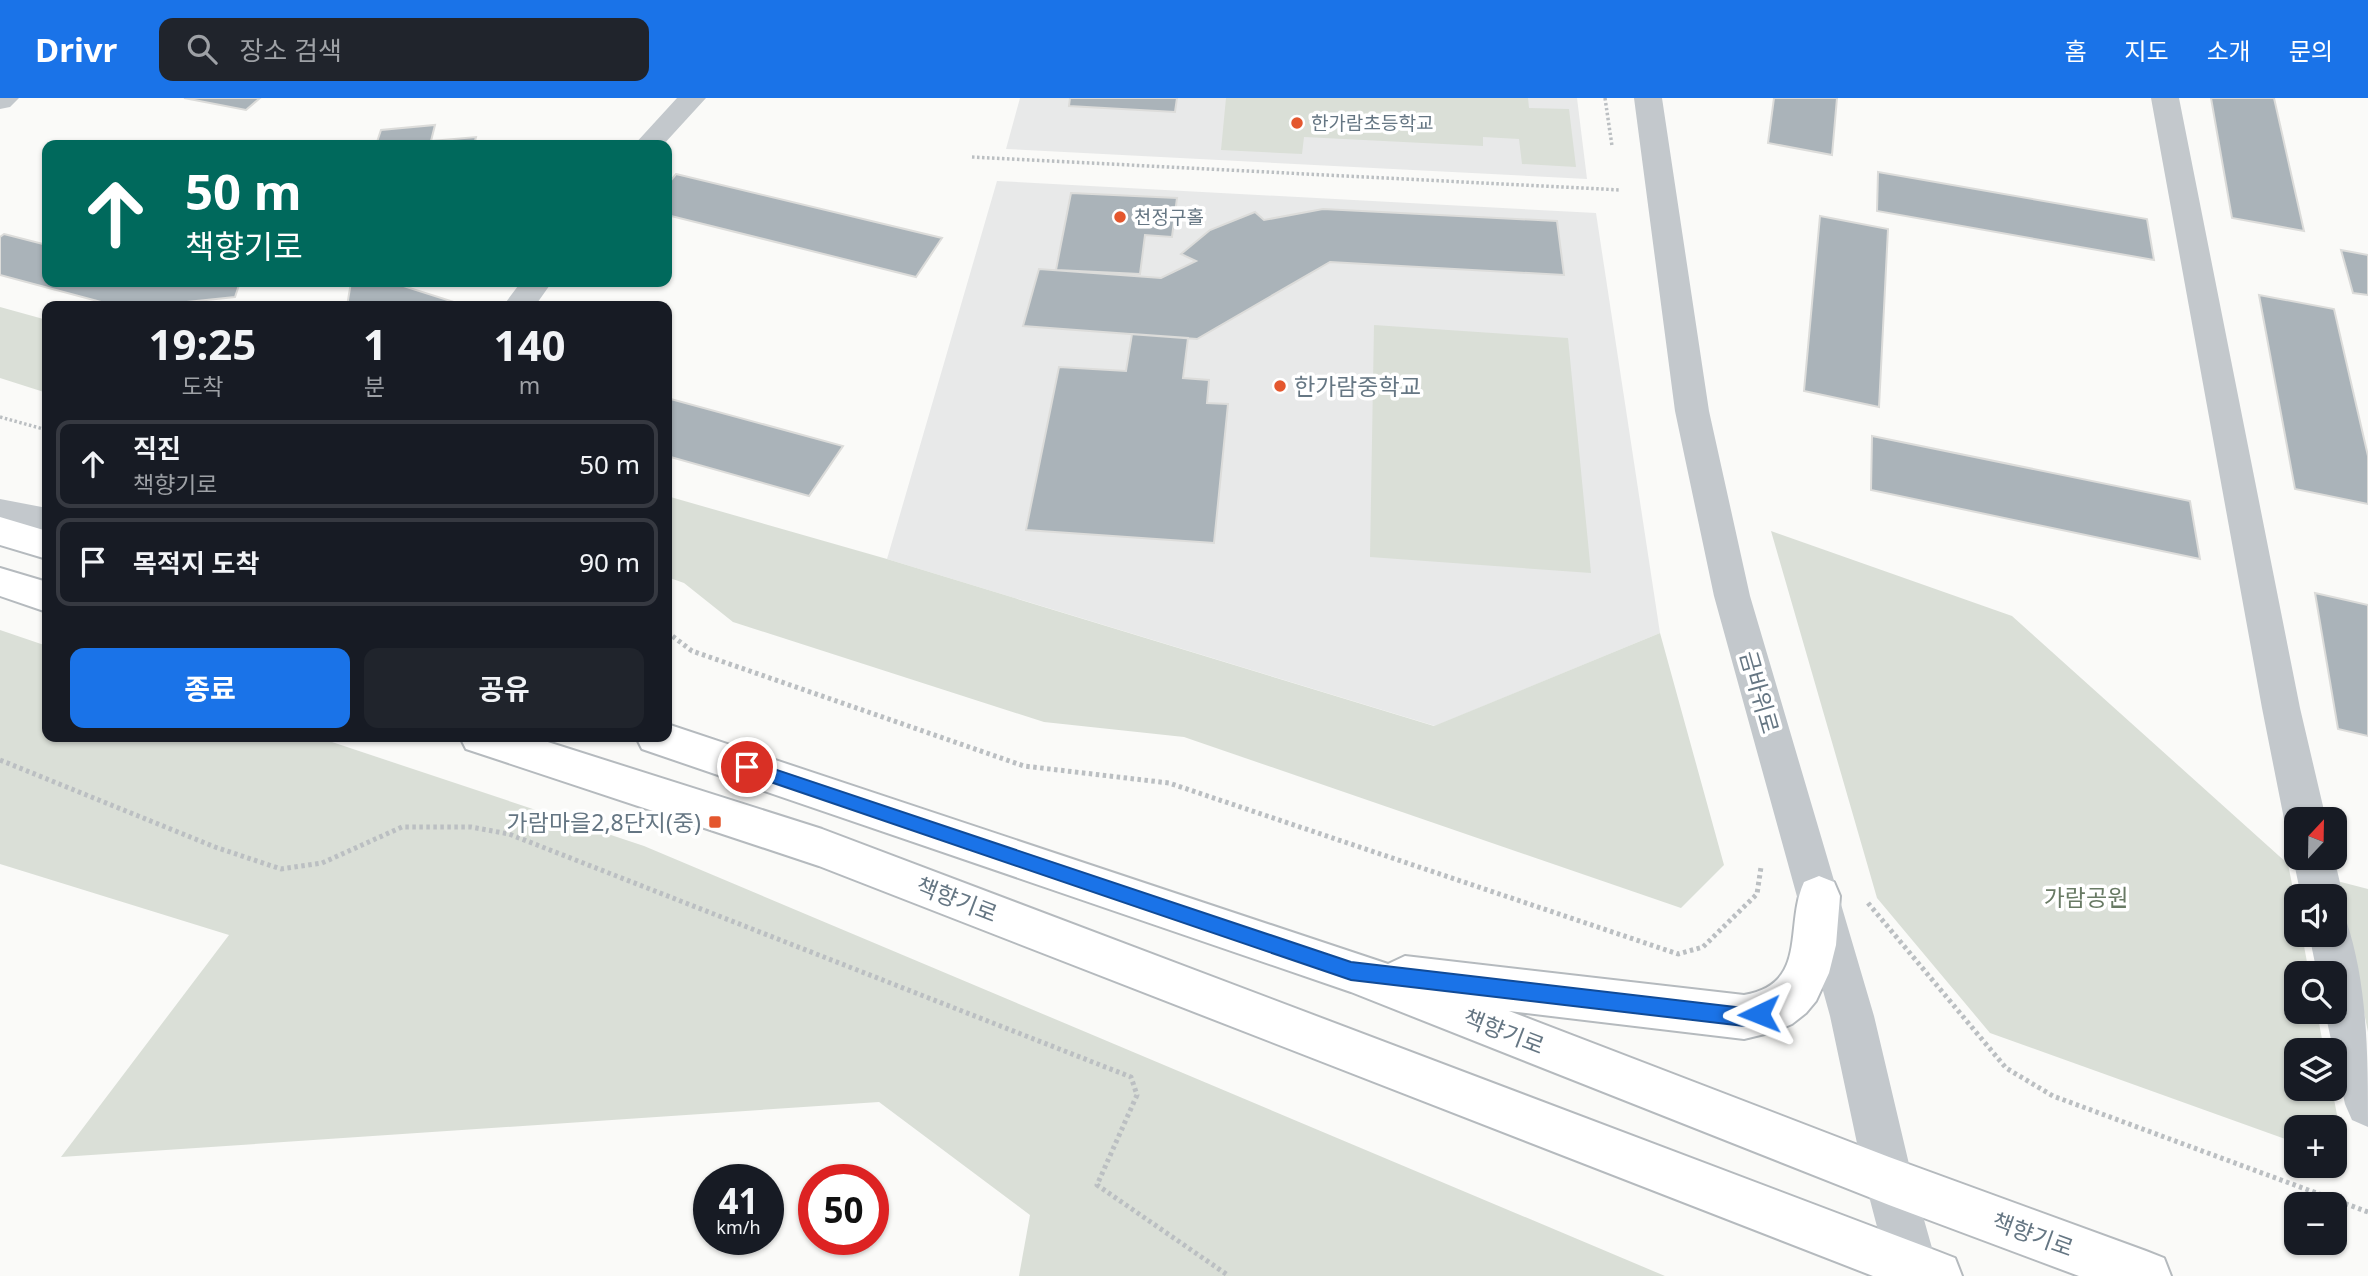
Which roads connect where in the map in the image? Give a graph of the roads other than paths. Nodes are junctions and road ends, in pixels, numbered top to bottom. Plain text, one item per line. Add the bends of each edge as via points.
1 (5, 98) edge
2 (692, 98) edge
3 (1648, 98) edge
4 (2165, 98) edge
5 (0, 102) edge
6 (653, 140) edge
7 (533, 287) edge
8 (522, 301) edge
9 (0, 512) edge
10 (42, 521) edge
11 (0, 531) edge
12 (42, 544) edge
13 (0, 582) edge
14 (42, 595) edge
15 (672, 731) edge
16 (495, 742) edge
17 (671, 742) edge
18 (792, 782) junction
19 (2302, 807) edge
20 (1819, 896) junction
21 (2334, 947) edge
22 (1351, 971) junction
23 (2368, 1104) edge
24 (1889, 1181) junction
25 (1921, 1273) edge
26 (2146, 1276) edge

1 - 5 street
2 - 6 street
3 - 20 street, 금바위로 via 1695,424 1732,596
4 - 19 street
7 - 8 street
9 - 10 street
11 - 12 main road
13 - 14 main road
15 - 18 street
16 - 25 main road, 책향기로 via 822,848
17 - 18 main road, 책향기로
18 - 22 main road, 책향기로
20 - 22 main road via 1810,971 1793,996 1774,1010 1744,1017
20 - 24 street, 금바위로
21 - 23 street
22 - 24 main road, 책향기로
24 - 25 street, 금바위로
24 - 26 main road, 책향기로

